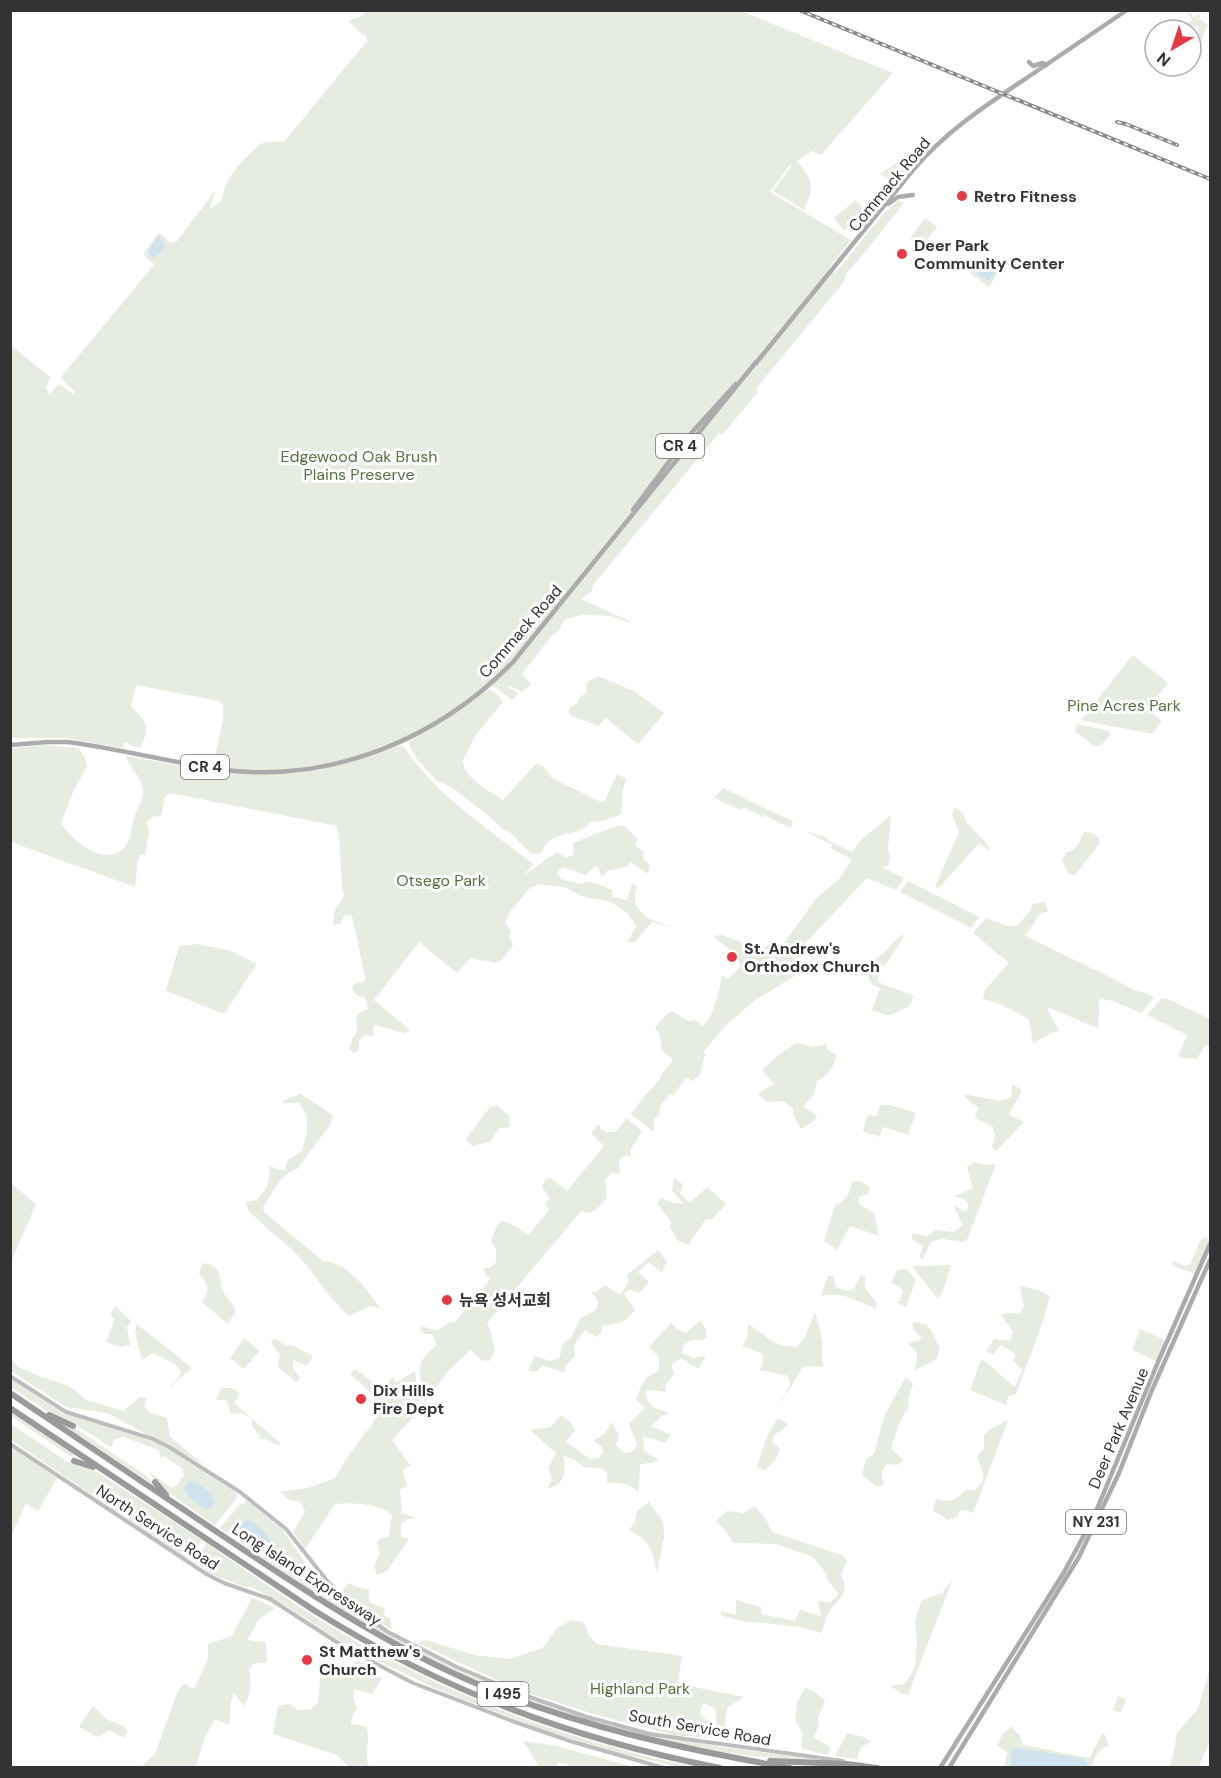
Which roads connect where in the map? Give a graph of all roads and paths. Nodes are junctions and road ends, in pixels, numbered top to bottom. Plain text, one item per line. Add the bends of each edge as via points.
1 (1127, 10) edge
2 (1029, 62) dead end
3 (1046, 65) junction
4 (913, 195) dead end
5 (885, 205) junction
6 (10, 745) edge
7 (1210, 1244) edge
8 (1210, 1260) edge
9 (10, 1376) edge
10 (10, 1393) edge
11 (27, 1404) junction
12 (10, 1408) edge
13 (73, 1426) dead end
14 (10, 1444) edge
15 (74, 1461) dead end
16 (112, 1476) junction
17 (155, 1482) dead end
18 (197, 1519) junction
19 (1051, 1597) junction
20 (712, 1754) junction
21 (664, 1767) edge
22 (720, 1767) edge
23 (790, 1767) edge
24 (877, 1767) edge
25 (940, 1767) edge
26 (950, 1767) edge

1 - 3 main road, Commack Road / CR 4
2 - 3 main road via 1033,66
3 - 5 main road, Commack Road / CR 4 via 949,133
4 - 5 main road via 898,197
5 - 6 main road, Commack Road / CR 4 via 523,651 477,695 436,724 364,756 311,768 263,772 201,766 68,742
7 - 19 main road, Deer Park Avenue / NY 231 via 1096,1509
8 - 19 main road, Deer Park Avenue / NY 231 via 1097,1521 1079,1557
9 - 24 main road, South Service Road via 66,1412 169,1447 240,1492 286,1529 352,1608 388,1632 459,1668 587,1717 650,1734
10 - 11 highway, Long Island Expressway / I 495
11 - 13 highway
11 - 18 highway, Long Island Expressway / I 495
12 - 16 highway, Long Island Expressway / I 495
14 - 21 main road, North Service Road via 208,1575 270,1599 346,1648 413,1683 570,1741
15 - 16 highway
16 - 22 highway, Long Island Expressway / I 495 via 339,1626 439,1680 570,1730 638,1750
17 - 18 highway
18 - 20 highway, Long Island Expressway / I 495 via 353,1621 444,1669 573,1719
19 - 25 main road, Deer Park Avenue / NY 231
19 - 26 main road, Deer Park Avenue / NY 231
20 - 23 highway, Long Island Expressway / I 495
20 - 24 highway

